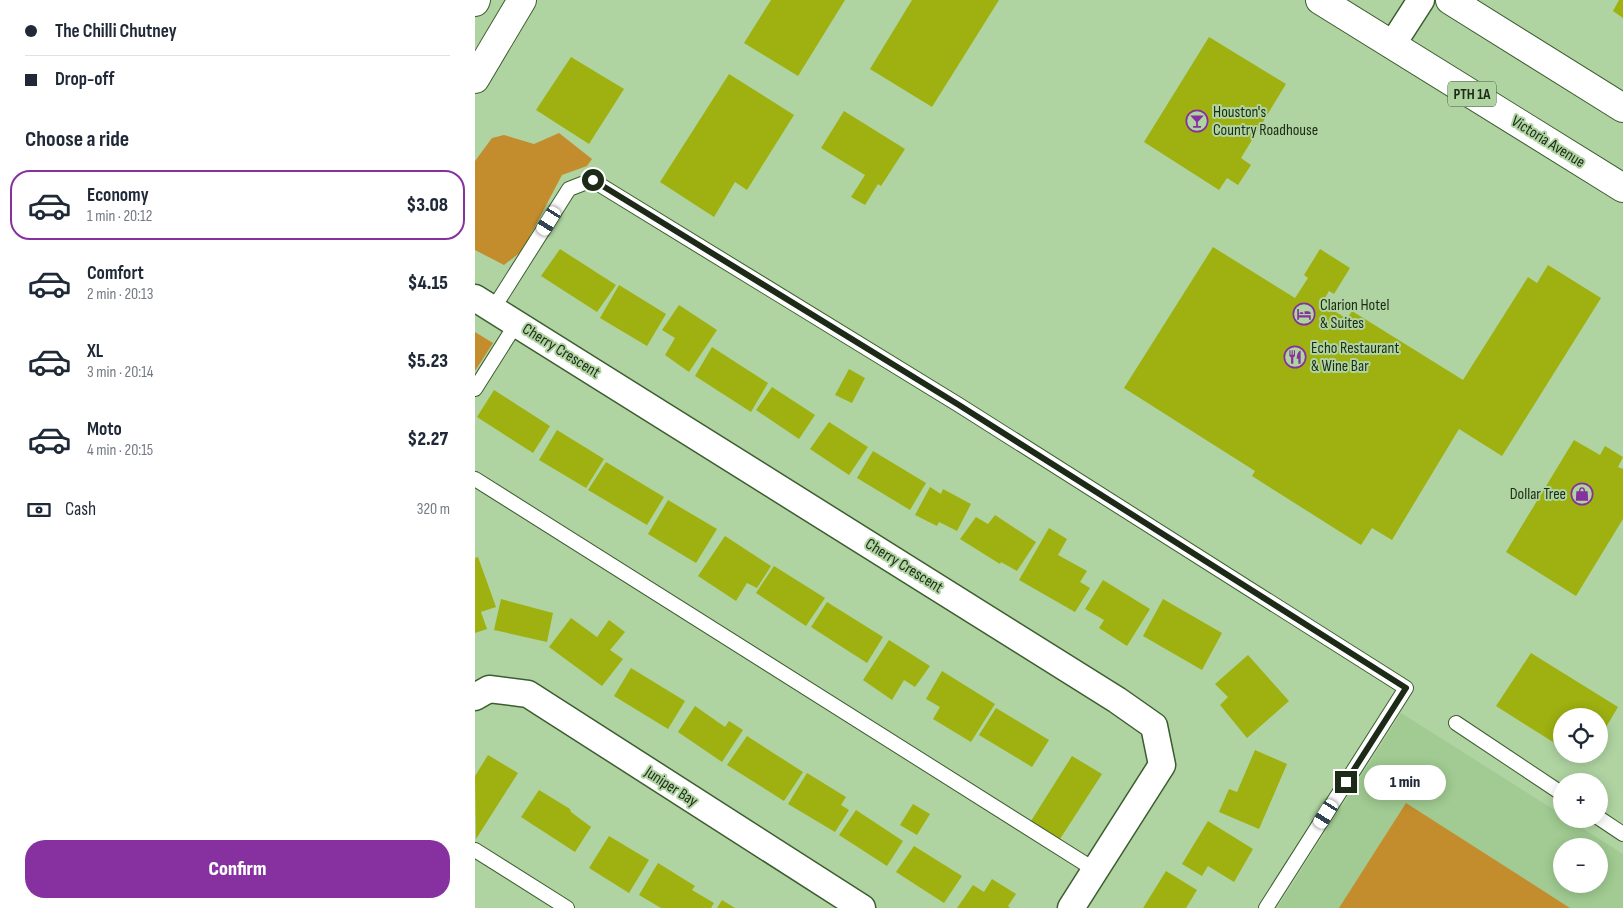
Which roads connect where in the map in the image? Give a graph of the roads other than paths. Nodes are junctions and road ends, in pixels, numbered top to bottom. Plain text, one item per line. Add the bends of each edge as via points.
1 (522, 0) edge
2 (1321, 0) edge
3 (1421, 0) edge
4 (1450, 0) edge
5 (1393, 45) junction
6 (475, 79) edge
7 (1623, 108) edge
8 (1623, 188) edge
9 (484, 304) edge
10 (516, 324) junction
11 (475, 389) edge
12 (475, 479) edge
13 (475, 697) edge
14 (1455, 723) dead end
15 (1553, 788) edge
16 (1608, 824) edge
17 (1623, 834) edge
18 (475, 850) edge
19 (1095, 870) junction
20 (567, 908) edge
21 (862, 908) edge
22 (1071, 908) edge
23 (1266, 908) edge

1 - 6 main road
2 - 5 main road, Victoria Avenue / PTH 1A
3 - 5 street
4 - 7 main road
5 - 8 main road, Victoria Avenue / PTH 1A
9 - 10 street, Cherry Crescent
9 - 23 lane via 569,189 593,180 959,405 1406,688
10 - 11 lane
10 - 19 street, Cherry Crescent via 1154,726 1162,766
12 - 19 lane
13 - 21 street, Juniper Bay via 489,689 528,694
14 - 15 lane
16 - 17 lane
18 - 20 lane
19 - 22 street, Cherry Crescent

